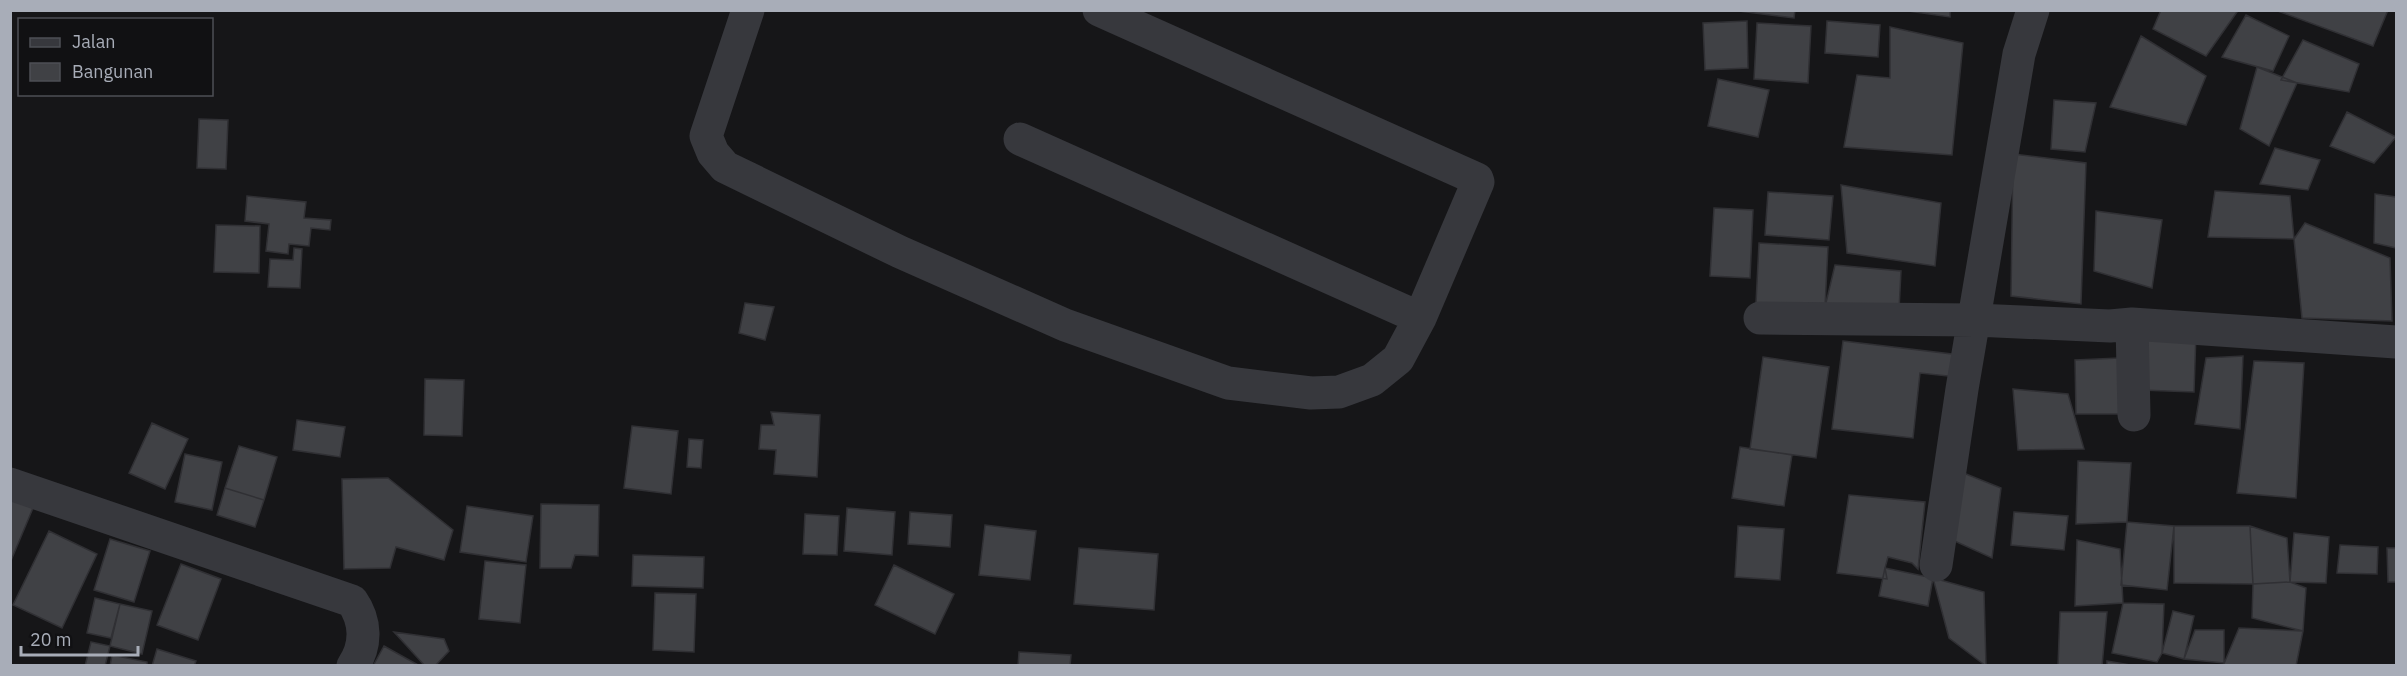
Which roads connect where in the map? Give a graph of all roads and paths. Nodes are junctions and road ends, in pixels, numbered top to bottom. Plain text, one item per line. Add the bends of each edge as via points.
1 (748, 10) edge
2 (1099, 10) edge
3 (2033, 10) edge
4 (1020, 139) dead end
5 (1420, 318) junction
6 (1760, 318) dead end
7 (1975, 320) junction
8 (2132, 324) junction
9 (2397, 342) edge
10 (2134, 416) dead end
11 (10, 484) edge
12 (1936, 565) dead end
13 (353, 666) edge

1 - 5 street via 706,136 713,153 725,167 900,252 1065,325 1228,383 1268,389 1339,392 1372,380 1398,359
2 - 5 street via 1478,179
3 - 7 street via 2019,54
4 - 5 street
6 - 7 street
7 - 8 street
7 - 12 street
8 - 9 street
8 - 10 street
11 - 13 street via 352,601 360,612 363,639

